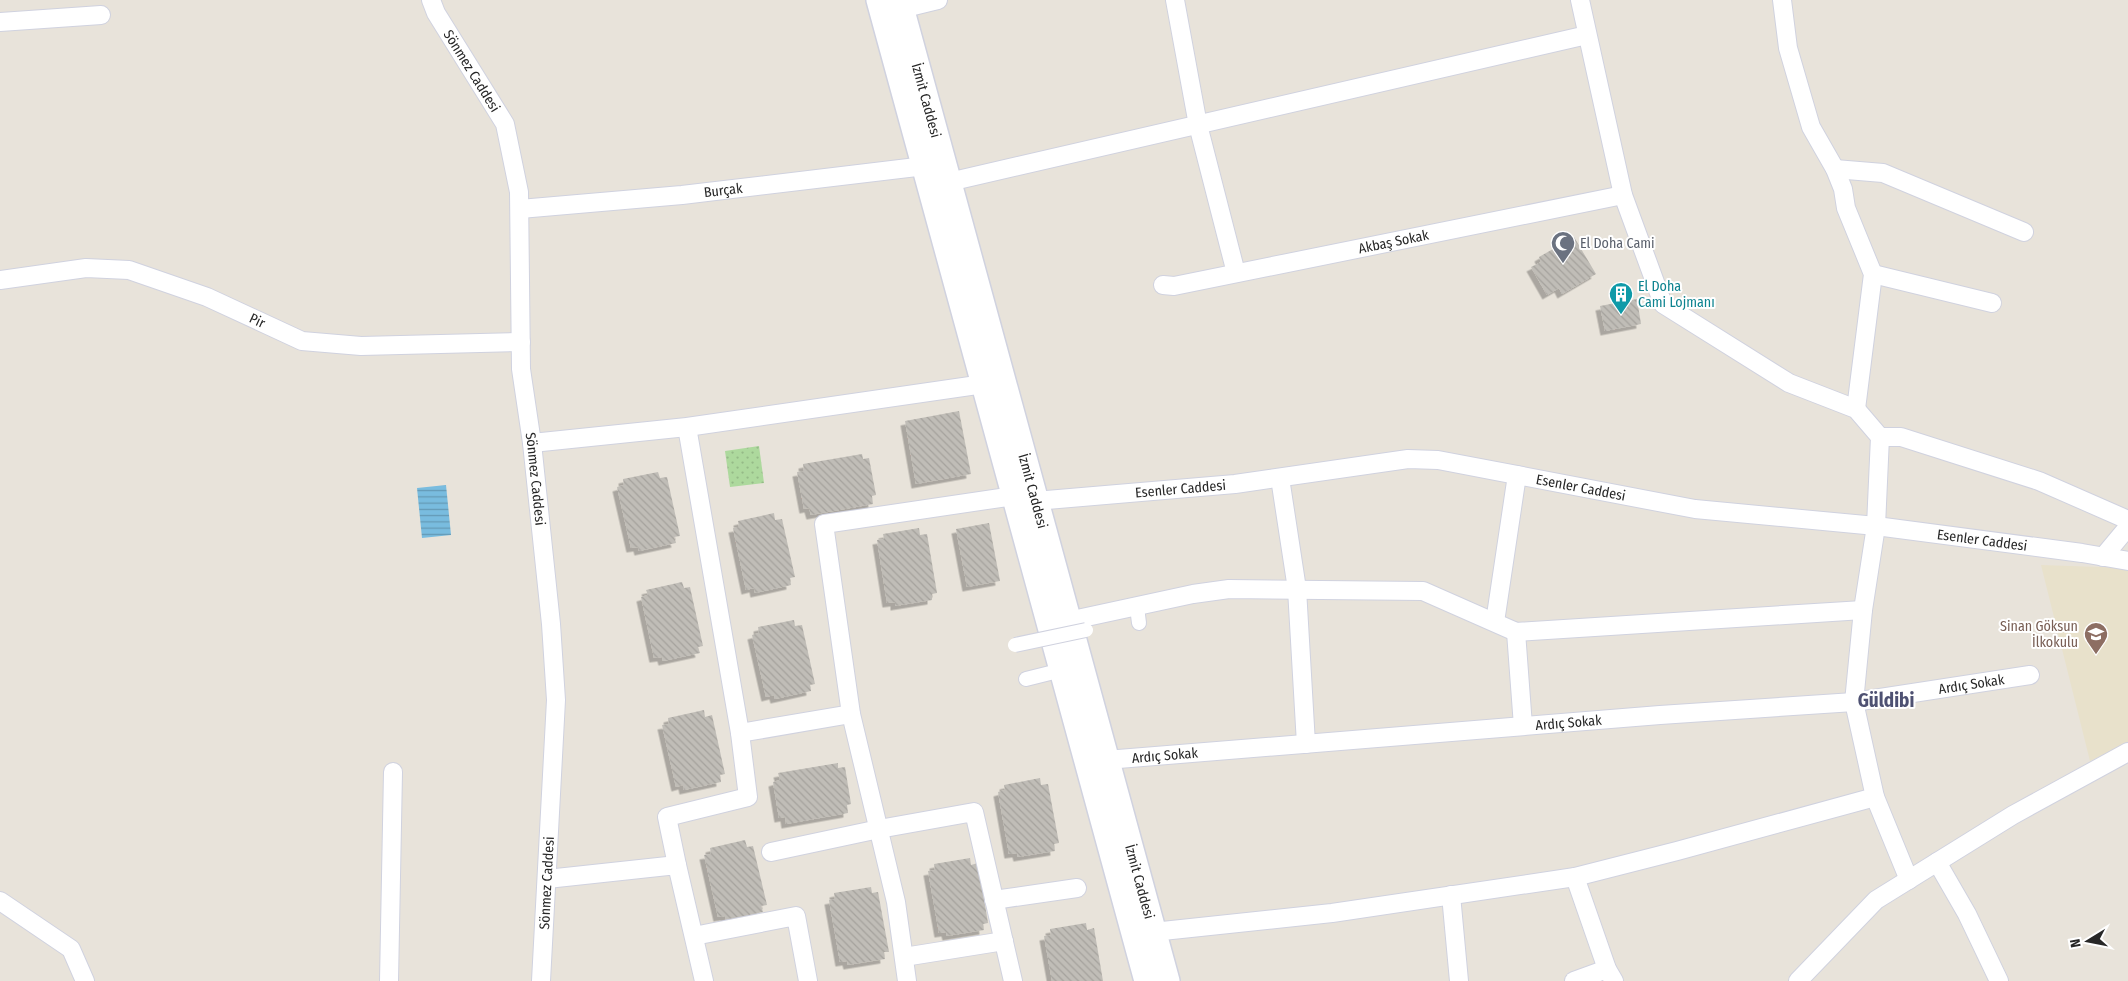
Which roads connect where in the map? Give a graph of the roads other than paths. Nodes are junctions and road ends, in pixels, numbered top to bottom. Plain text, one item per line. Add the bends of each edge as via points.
1 (431, 0) edge
2 (938, 0) edge
3 (1175, 0) edge
4 (1580, 0) edge
5 (1782, 0) edge
6 (893, 3) edge
7 (101, 15) dead end
8 (0, 22) edge
9 (1588, 35) junction
10 (1198, 124) junction
11 (925, 166) junction
12 (1835, 169) junction
13 (949, 182) junction
14 (1623, 195) junction
15 (520, 209) junction
16 (2024, 232) dead end
17 (1236, 273) junction
18 (1873, 274) junction
19 (0, 280) edge
20 (1163, 285) dead end
21 (1992, 303) dead end
22 (521, 342) junction
23 (984, 384) junction
24 (1856, 409) junction
25 (687, 427) junction
26 (1880, 437) junction
27 (532, 443) junction
28 (1517, 475) junction
29 (1280, 478) junction
30 (1024, 498) junction
31 (2128, 520) edge
32 (1876, 526) junction
33 (2128, 527) edge
34 (2103, 557) junction
35 (2128, 561) edge
36 (1296, 590) junction
37 (1863, 610) junction
38 (1495, 622) junction
39 (1077, 626) junction
40 (1516, 632) junction
41 (1015, 645) dead end
42 (1062, 670) junction
43 (2030, 676) dead end
44 (1026, 679) dead end
45 (1854, 702) junction
46 (851, 714) junction
47 (1523, 726) junction
48 (740, 733) junction
49 (1306, 744) junction
50 (2128, 752) edge
51 (1106, 760) junction
52 (393, 772) dead end
53 (1875, 797) junction
54 (878, 829) junction
55 (771, 852) dead end
56 (1937, 862) junction
57 (677, 865) junction
58 (1575, 877) junction
59 (548, 879) junction
60 (1908, 880) junction
61 (1077, 888) dead end
62 (1451, 895) junction
63 (994, 900) junction
64 (0, 901) edge
65 (1153, 932) junction
66 (694, 936) junction
67 (1004, 941) junction
68 (904, 957) junction
69 (1610, 975) edge
70 (85, 981) edge
71 (390, 981) edge
72 (541, 981) edge
73 (704, 981) edge
74 (808, 981) edge
75 (907, 981) edge
76 (1013, 981) edge
77 (1147, 981) edge
78 (1167, 981) edge
79 (1459, 981) edge
80 (1574, 981) edge
81 (1798, 981) edge
82 (1999, 981) edge

1 - 15 street, Sönmez Caddesi via 505,124
2 - 6 street
3 - 10 street
4 - 9 street
5 - 12 street via 1788,48 1811,127
6 - 11 main road, İzmit Caddesi
6 - 13 main road, İzmit Caddesi
7 - 8 street
9 - 10 street
9 - 14 street
10 - 13 street
10 - 17 street
11 - 15 street, Burçak via 682,195
11 - 23 main road, İzmit Caddesi
12 - 16 street via 1884,174
12 - 18 street via 1846,208
13 - 30 main road, İzmit Caddesi
14 - 17 street, Akbaş Sokak
14 - 24 street via 1662,304 1789,383
15 - 22 street, Sönmez Caddesi
17 - 20 street, Akbaş Sokak via 1174,286
18 - 21 street
18 - 24 street
19 - 22 street, Pir via 86,268 129,270 207,297 302,340 361,346
22 - 27 street, Sönmez Caddesi via 521,369
23 - 25 street
23 - 30 main road, İzmit Caddesi
24 - 26 street
25 - 27 street
25 - 48 street
26 - 31 street via 1901,437 2039,481
26 - 32 street
27 - 59 street, Sönmez Caddesi via 556,700
28 - 29 street, Esenler Caddesi via 1438,460 1408,459
28 - 32 street, Esenler Caddesi via 1695,508
28 - 38 street
29 - 30 street, Esenler Caddesi
29 - 36 street
30 - 39 main road, İzmit Caddesi
30 - 42 main road, İzmit Caddesi
30 - 46 street, Esenler Caddesi via 824,524
32 - 34 street, Esenler Caddesi
32 - 37 street
33 - 34 street
34 - 35 street, Esenler Caddesi
36 - 38 street via 1424,591
36 - 39 street via 1229,589 1138,615
36 - 49 street
37 - 40 street
37 - 45 street
38 - 40 street
39 - 41 street, bridge
39 - 51 main road, İzmit Caddesi
40 - 47 street
42 - 44 street
42 - 77 main road, İzmit Caddesi
43 - 45 street, Ardıç Sokak
45 - 47 street, Ardıç Sokak
45 - 53 street
46 - 48 street
46 - 54 street
47 - 49 street, Ardıç Sokak
48 - 57 street via 748,797 668,817
49 - 51 street, Ardıç Sokak
50 - 56 street via 2013,815
51 - 65 main road, İzmit Caddesi
52 - 71 street
53 - 58 street
53 - 60 street
54 - 55 street
54 - 63 street via 974,812
54 - 68 street via 896,902
56 - 60 street
56 - 82 street via 1967,914
57 - 59 street
57 - 66 street
58 - 62 street
58 - 69 street
59 - 72 street, Sönmez Caddesi
60 - 81 street via 1876,900
61 - 63 street
62 - 65 street via 1332,913
62 - 79 street
63 - 67 street
64 - 70 street via 71,949
65 - 78 main road, İzmit Caddesi
66 - 73 street
66 - 74 street via 796,916
67 - 68 street
67 - 76 street
68 - 75 street
69 - 80 street

